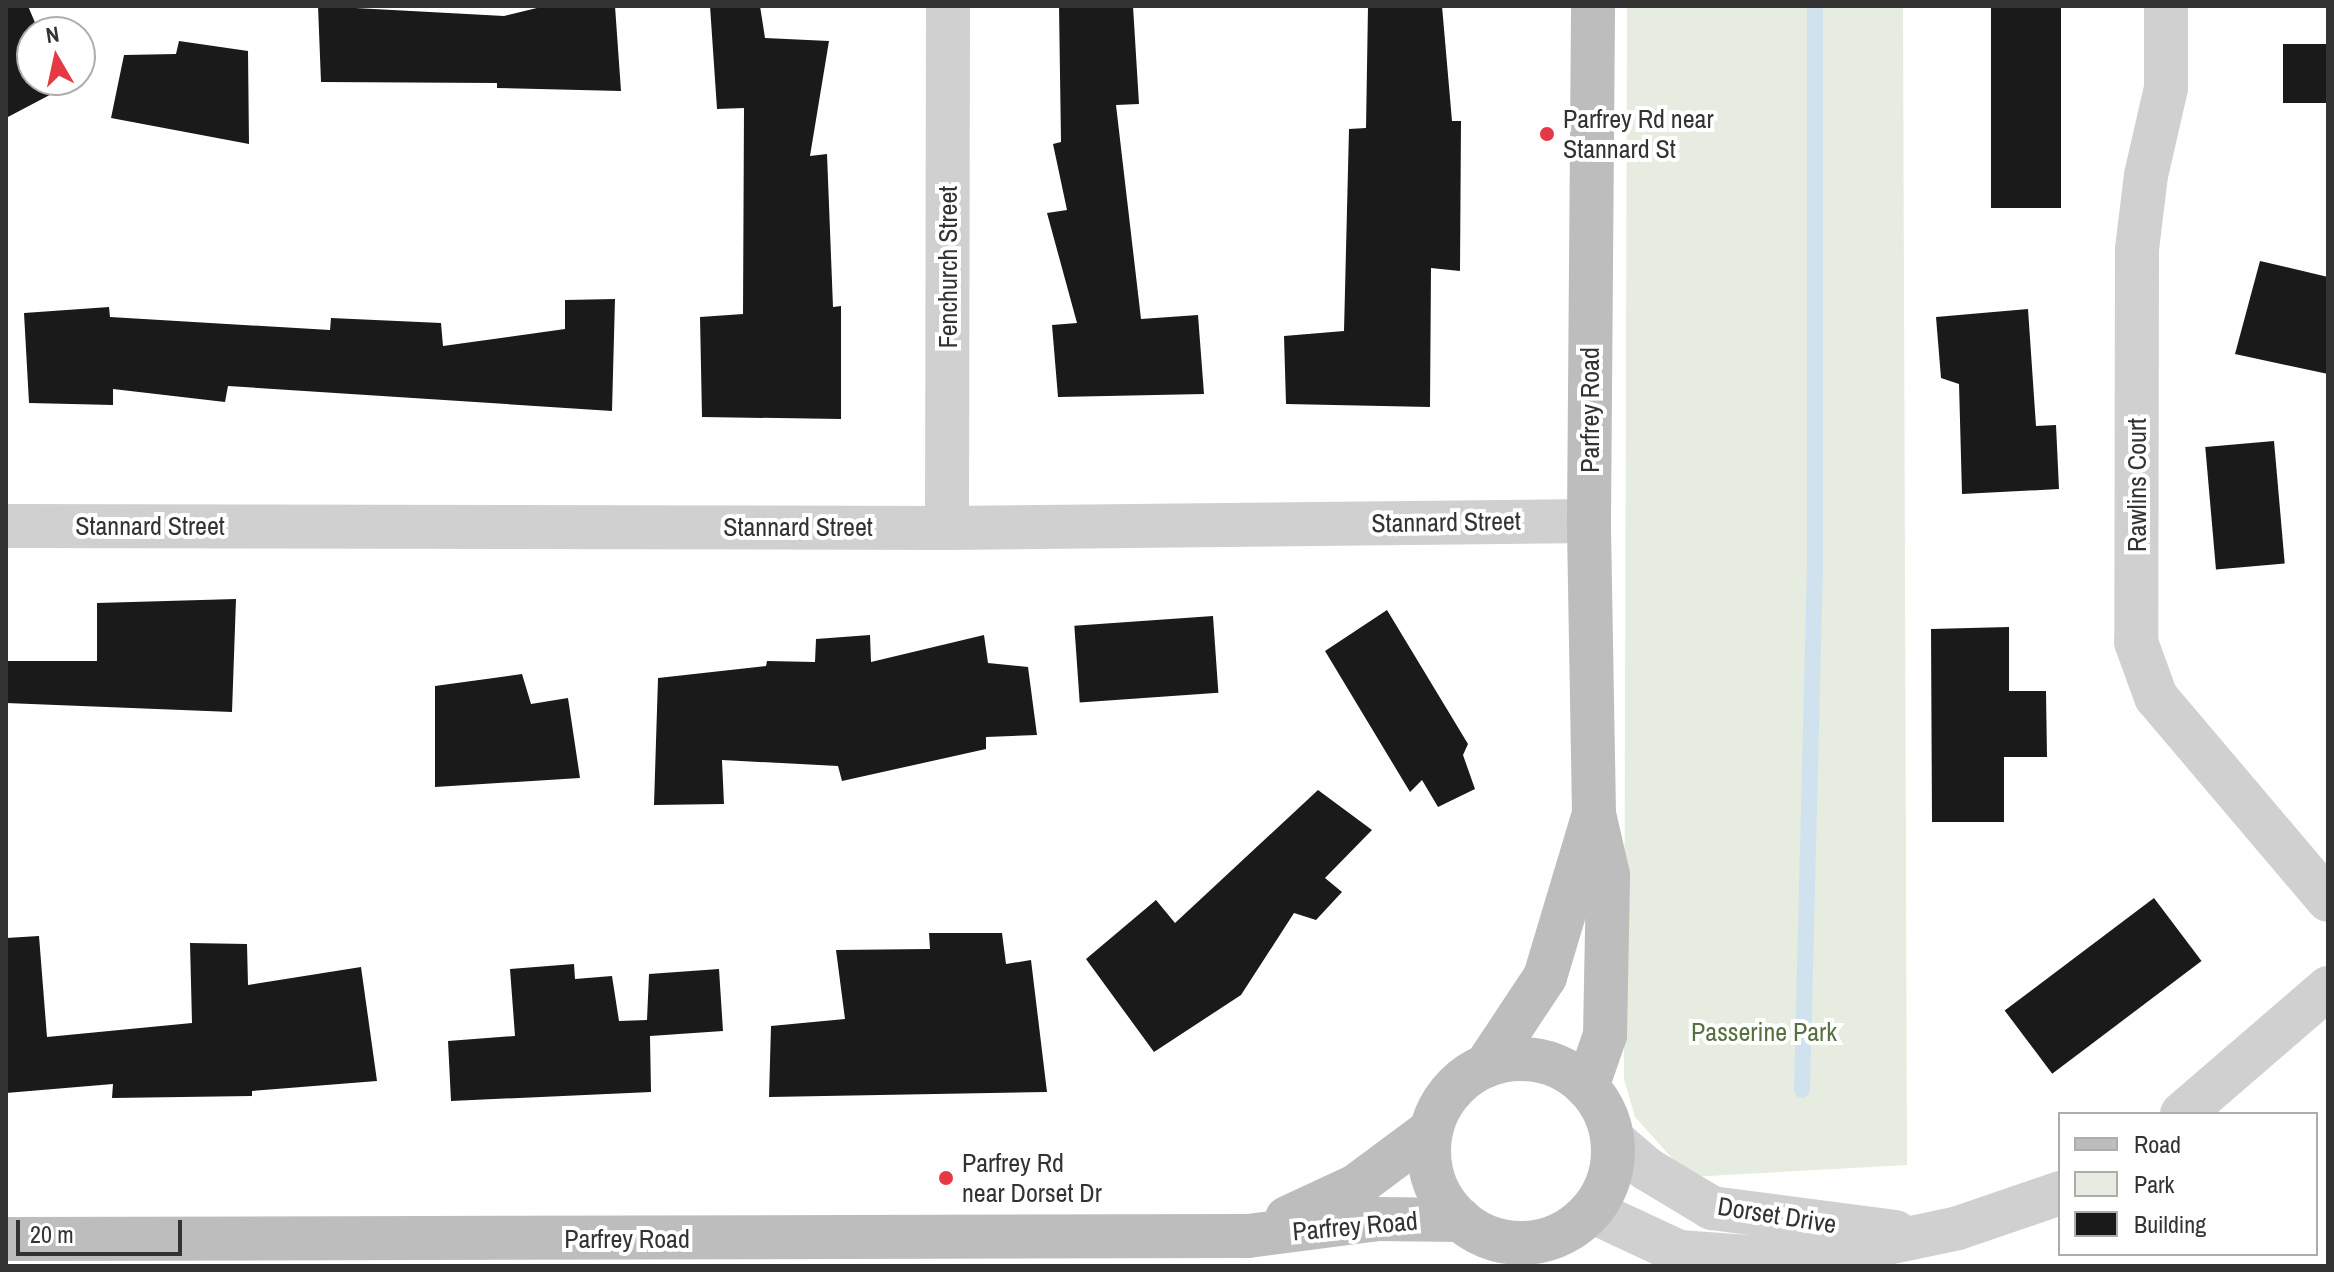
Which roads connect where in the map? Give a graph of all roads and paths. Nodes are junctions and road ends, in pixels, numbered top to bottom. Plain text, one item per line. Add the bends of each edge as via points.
1 (948, 6) edge
2 (1593, 6) edge
3 (2166, 6) edge
4 (1589, 521) junction
5 (6, 526) edge
6 (947, 528) junction
7 (1594, 814) junction
8 (2328, 900) edge
9 (2328, 988) edge
10 (1486, 1066) junction
11 (1587, 1087) junction
12 (2184, 1112) edge
13 (1431, 1130) junction
14 (1613, 1140) junction
15 (2058, 1194) edge
16 (1591, 1211) junction
17 (1461, 1220) junction
18 (1914, 1235) junction
19 (1248, 1236) junction
20 (6, 1239) edge

1 - 6 street, Fenchurch Street
2 - 4 main road, Parfrey Road
3 - 8 street, Rawlins Court via 2166,88 2146,175 2137,249 2136,642 2156,697
4 - 6 street, Stannard Street
4 - 7 main road, Parfrey Road
5 - 6 street, Stannard Street
7 - 10 main road, Parfrey Road via 1545,977
7 - 11 main road, Parfrey Road via 1608,875 1605,1021
9 - 12 street
10 - 11 main road via 1519,1060 1551,1064
10 - 13 main road via 1451,1092
11 - 14 main road via 1604,1111
13 - 17 main road via 1433,1180
13 - 19 main road, Parfrey Road via 1356,1186
14 - 16 main road via 1610,1177
14 - 18 street, Dorset Drive via 1647,1169 1712,1208
15 - 18 street, Dorset Drive via 1958,1228
16 - 17 main road via 1560,1234 1523,1243 1490,1237
16 - 18 street, Dorset Drive via 1679,1252 1802,1261
17 - 19 main road, Parfrey Road via 1379,1219
19 - 20 main road, Parfrey Road

